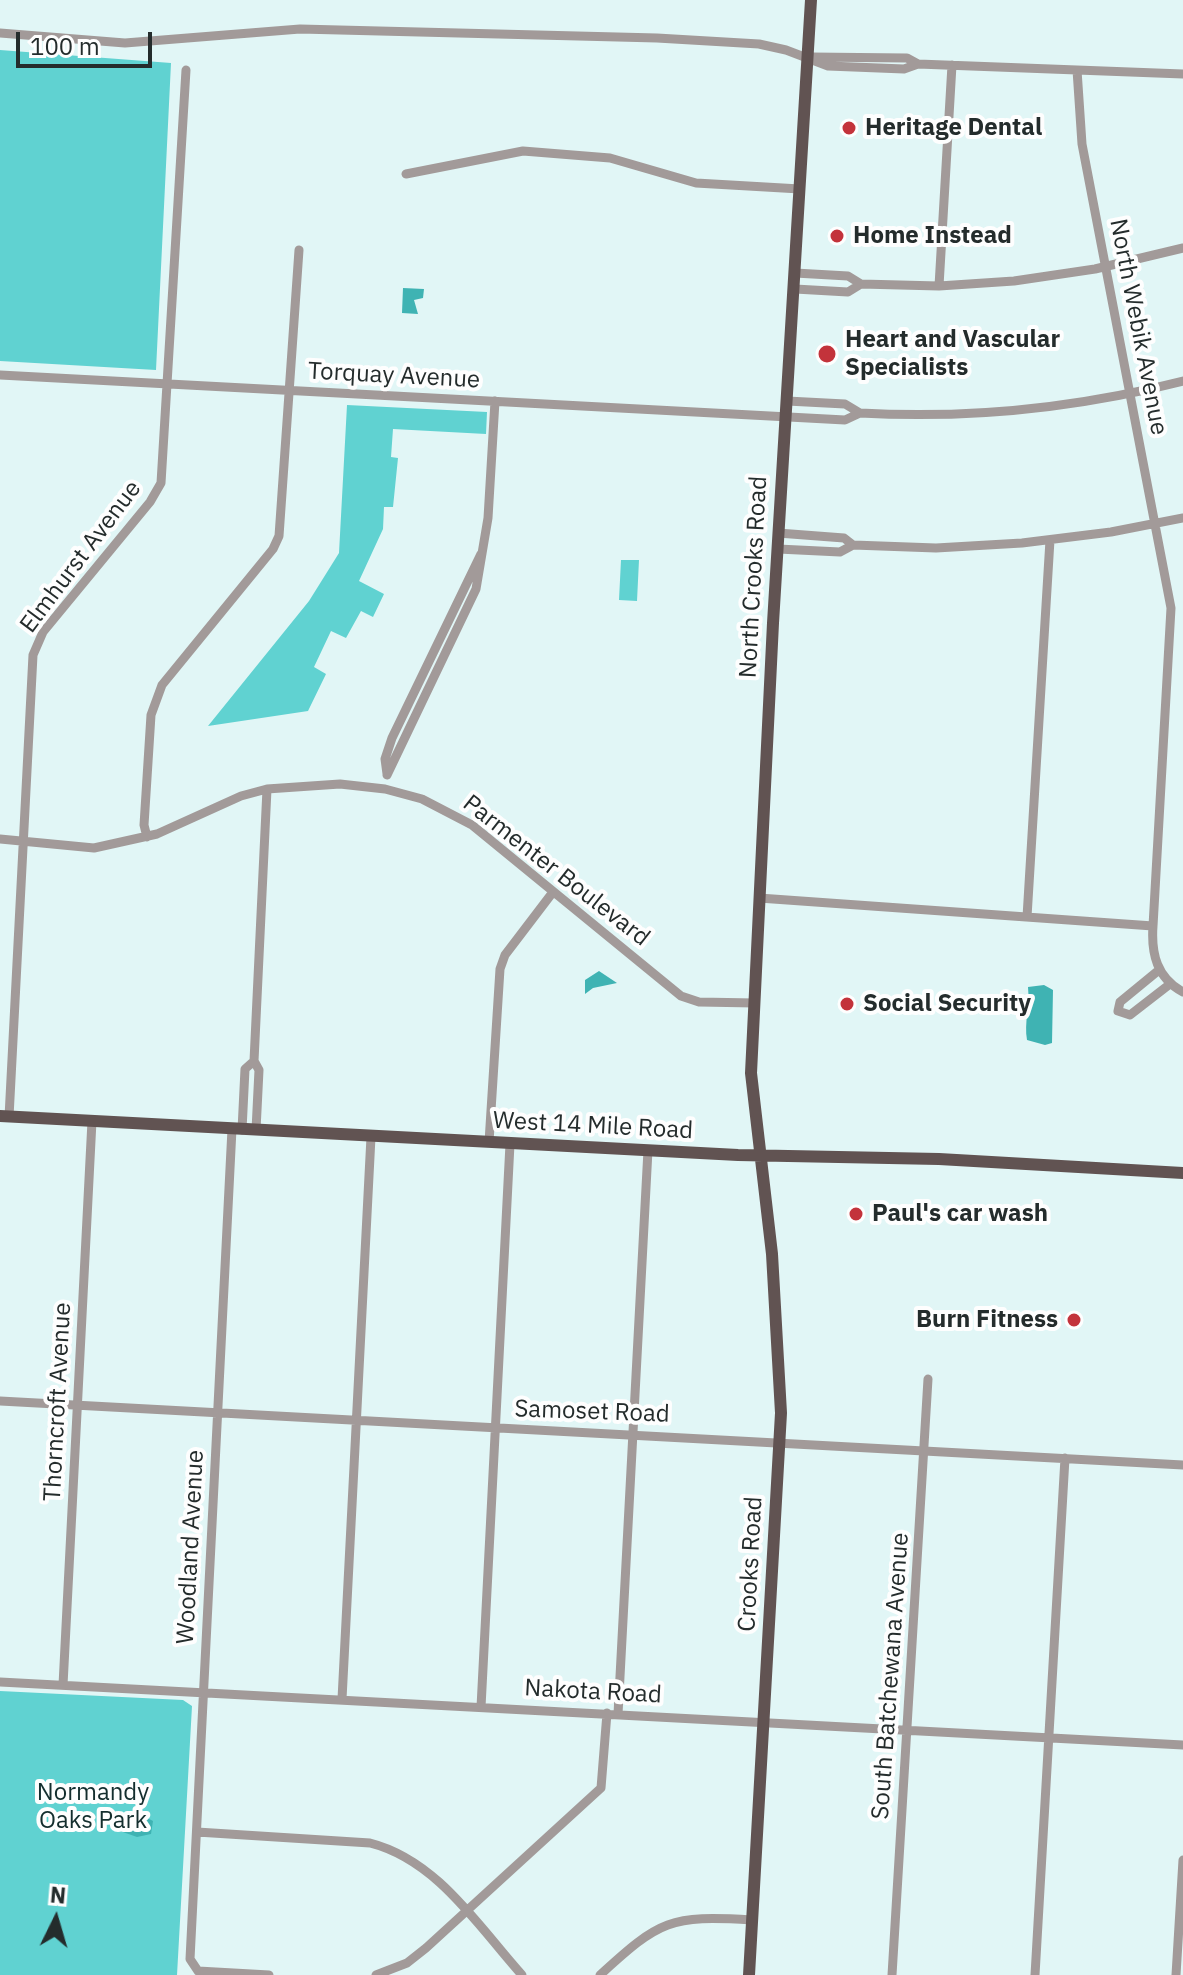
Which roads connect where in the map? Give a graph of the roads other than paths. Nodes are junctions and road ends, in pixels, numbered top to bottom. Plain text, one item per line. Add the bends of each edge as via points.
1 (811, 0) edge
2 (0, 33) edge
3 (807, 57) junction
4 (952, 65) junction
5 (186, 70) dead end
6 (1077, 70) junction
7 (1183, 74) edge
8 (406, 174) dead end
9 (800, 189) junction
10 (1183, 248) edge
11 (299, 250) dead end
12 (1106, 267) junction
13 (795, 273) junction
14 (861, 284) junction
15 (939, 286) junction
16 (795, 289) junction
17 (0, 375) edge
18 (1183, 381) edge
19 (168, 384) junction
20 (289, 391) junction
21 (1130, 394) junction
22 (495, 401) junction
23 (787, 401) junction
24 (860, 413) junction
25 (786, 417) junction
26 (1183, 518) edge
27 (1155, 524) junction
28 (778, 533) junction
29 (1050, 540) junction
30 (853, 545) junction
31 (778, 549) junction
32 (267, 789) junction
33 (385, 789) junction
34 (147, 837) junction
35 (0, 839) edge
36 (23, 844) junction
37 (553, 892) junction
38 (759, 898) junction
39 (1027, 917) junction
40 (1153, 926) junction
41 (1159, 970) junction
42 (1170, 984) junction
43 (1183, 992) edge
44 (755, 1003) junction
45 (254, 1061) junction
46 (5, 1117) edge
47 (92, 1121) junction
48 (237, 1129) junction
49 (256, 1130) junction
50 (371, 1137) junction
51 (489, 1142) junction
52 (510, 1144) junction
53 (648, 1150) junction
54 (759, 1156) junction
55 (1183, 1173) edge
56 (928, 1379) dead end
57 (0, 1401) edge
58 (78, 1405) junction
59 (218, 1413) junction
60 (356, 1421) junction
61 (495, 1428) junction
62 (633, 1434) junction
63 (779, 1442) junction
64 (924, 1450) junction
65 (1065, 1458) junction
66 (1183, 1465) edge
67 (0, 1682) edge
68 (63, 1685) junction
69 (204, 1692) junction
70 (342, 1699) junction
71 (481, 1707) junction
72 (612, 1713) junction
73 (764, 1722) junction
74 (907, 1730) junction
75 (1050, 1738) junction
76 (1183, 1745) edge
77 (197, 1832) junction
78 (1183, 1860) edge
79 (466, 1912) junction
80 (752, 1920) junction
81 (269, 1975) edge
82 (376, 1975) edge
83 (522, 1975) edge
84 (600, 1975) edge
85 (749, 1975) edge
86 (892, 1975) edge
87 (1035, 1975) edge
88 (1176, 1975) edge

1 - 3 main road, North Crooks Road
2 - 3 street via 125,43 300,29 657,38 744,42
3 - 4 street via 907,58 918,64
3 - 9 main road, North Crooks Road
4 - 6 street
4 - 15 street
5 - 19 street, Elmhurst Avenue
6 - 7 street
6 - 12 street, North Webik Avenue via 1079,124
8 - 9 street via 523,151 610,158 696,183
9 - 13 main road, North Crooks Road
10 - 12 street
11 - 20 street
12 - 15 street
12 - 21 street, North Webik Avenue
13 - 14 street via 848,276
13 - 16 main road, North Crooks Road
14 - 15 street
14 - 16 street via 848,292
16 - 23 main road, North Crooks Road
17 - 19 street, Torquay Avenue
18 - 21 street
19 - 20 street, Torquay Avenue
19 - 36 street, Elmhurst Avenue via 158,492 36,647
20 - 22 street, Torquay Avenue
20 - 34 street via 277,543 162,685 153,704
21 - 24 street via 963,414
21 - 27 street, North Webik Avenue
22 - 25 street, Torquay Avenue
22 - 33 street via 488,518 476,589
23 - 24 street via 845,404
23 - 25 main road, North Crooks Road
24 - 25 street, Torquay Avenue via 845,420
25 - 28 main road, North Crooks Road
26 - 27 street
27 - 29 street
27 - 40 street, North Webik Avenue via 1171,621
28 - 30 street via 844,538
28 - 31 main road, North Crooks Road
29 - 30 street via 936,548
29 - 39 street
30 - 31 street via 840,552
31 - 38 main road, North Crooks Road
32 - 33 street, Parmenter Boulevard via 340,784
32 - 34 street, Parmenter Boulevard
32 - 45 street, Woodland Avenue
33 - 37 street, Parmenter Boulevard via 422,799 472,825
34 - 36 street, Parmenter Boulevard via 79,849
35 - 36 street, Parmenter Boulevard
36 - 46 street, Elmhurst Avenue
37 - 44 street, Parmenter Boulevard via 681,996 699,1002
37 - 51 street via 500,969
38 - 39 street
38 - 44 main road, North Crooks Road
39 - 40 street
40 - 41 street, North Webik Avenue
41 - 42 street
41 - 42 street via 1120,1002 1118,1011 1130,1015
42 - 43 street
44 - 54 main road, North Crooks Road via 751,1082
45 - 48 street, Woodland Avenue via 245,1069
45 - 49 street, Woodland Avenue via 259,1070
46 - 47 main road, West 14 Mile Road
47 - 48 main road, West 14 Mile Road
47 - 58 street, Thorncroft Avenue
48 - 49 main road, West 14 Mile Road
48 - 59 street, Woodland Avenue
49 - 50 main road, West 14 Mile Road
50 - 51 main road, West 14 Mile Road
50 - 60 street
51 - 52 main road, West 14 Mile Road
52 - 53 main road, West 14 Mile Road
52 - 61 street
53 - 54 main road, West 14 Mile Road
53 - 62 street
54 - 55 main road, West 14 Mile Road via 939,1159
54 - 63 main road, Crooks Road via 772,1254
56 - 64 street, South Batchewana Avenue
57 - 58 street, Samoset Road
58 - 59 street, Samoset Road
58 - 68 street, Thorncroft Avenue
59 - 60 street, Samoset Road
59 - 69 street, Woodland Avenue
60 - 61 street, Samoset Road
60 - 70 street
61 - 62 street, Samoset Road
61 - 71 street
62 - 63 street, Samoset Road
62 - 72 street
63 - 64 street, Samoset Road
63 - 73 main road, Crooks Road
64 - 65 street, Samoset Road
64 - 74 street, South Batchewana Avenue
65 - 66 street, Samoset Road
65 - 75 street
67 - 68 street, Nakota Road
68 - 69 street, Nakota Road
69 - 70 street, Nakota Road
69 - 77 street, Woodland Avenue
70 - 71 street, Nakota Road
71 - 72 street, Nakota Road
72 - 73 street, Nakota Road
72 - 79 street via 601,1788
73 - 74 street, Nakota Road
73 - 80 main road, Crooks Road
74 - 75 street, Nakota Road
74 - 86 street, South Batchewana Avenue
75 - 76 street, Nakota Road
75 - 87 street
77 - 79 street via 388,1848 424,1867
77 - 81 street, Woodland Avenue via 192,1966 198,1971
78 - 88 street
79 - 82 street via 407,1963
79 - 83 street
80 - 84 street via 698,1917 668,1923 642,1937
80 - 85 main road, Crooks Road

